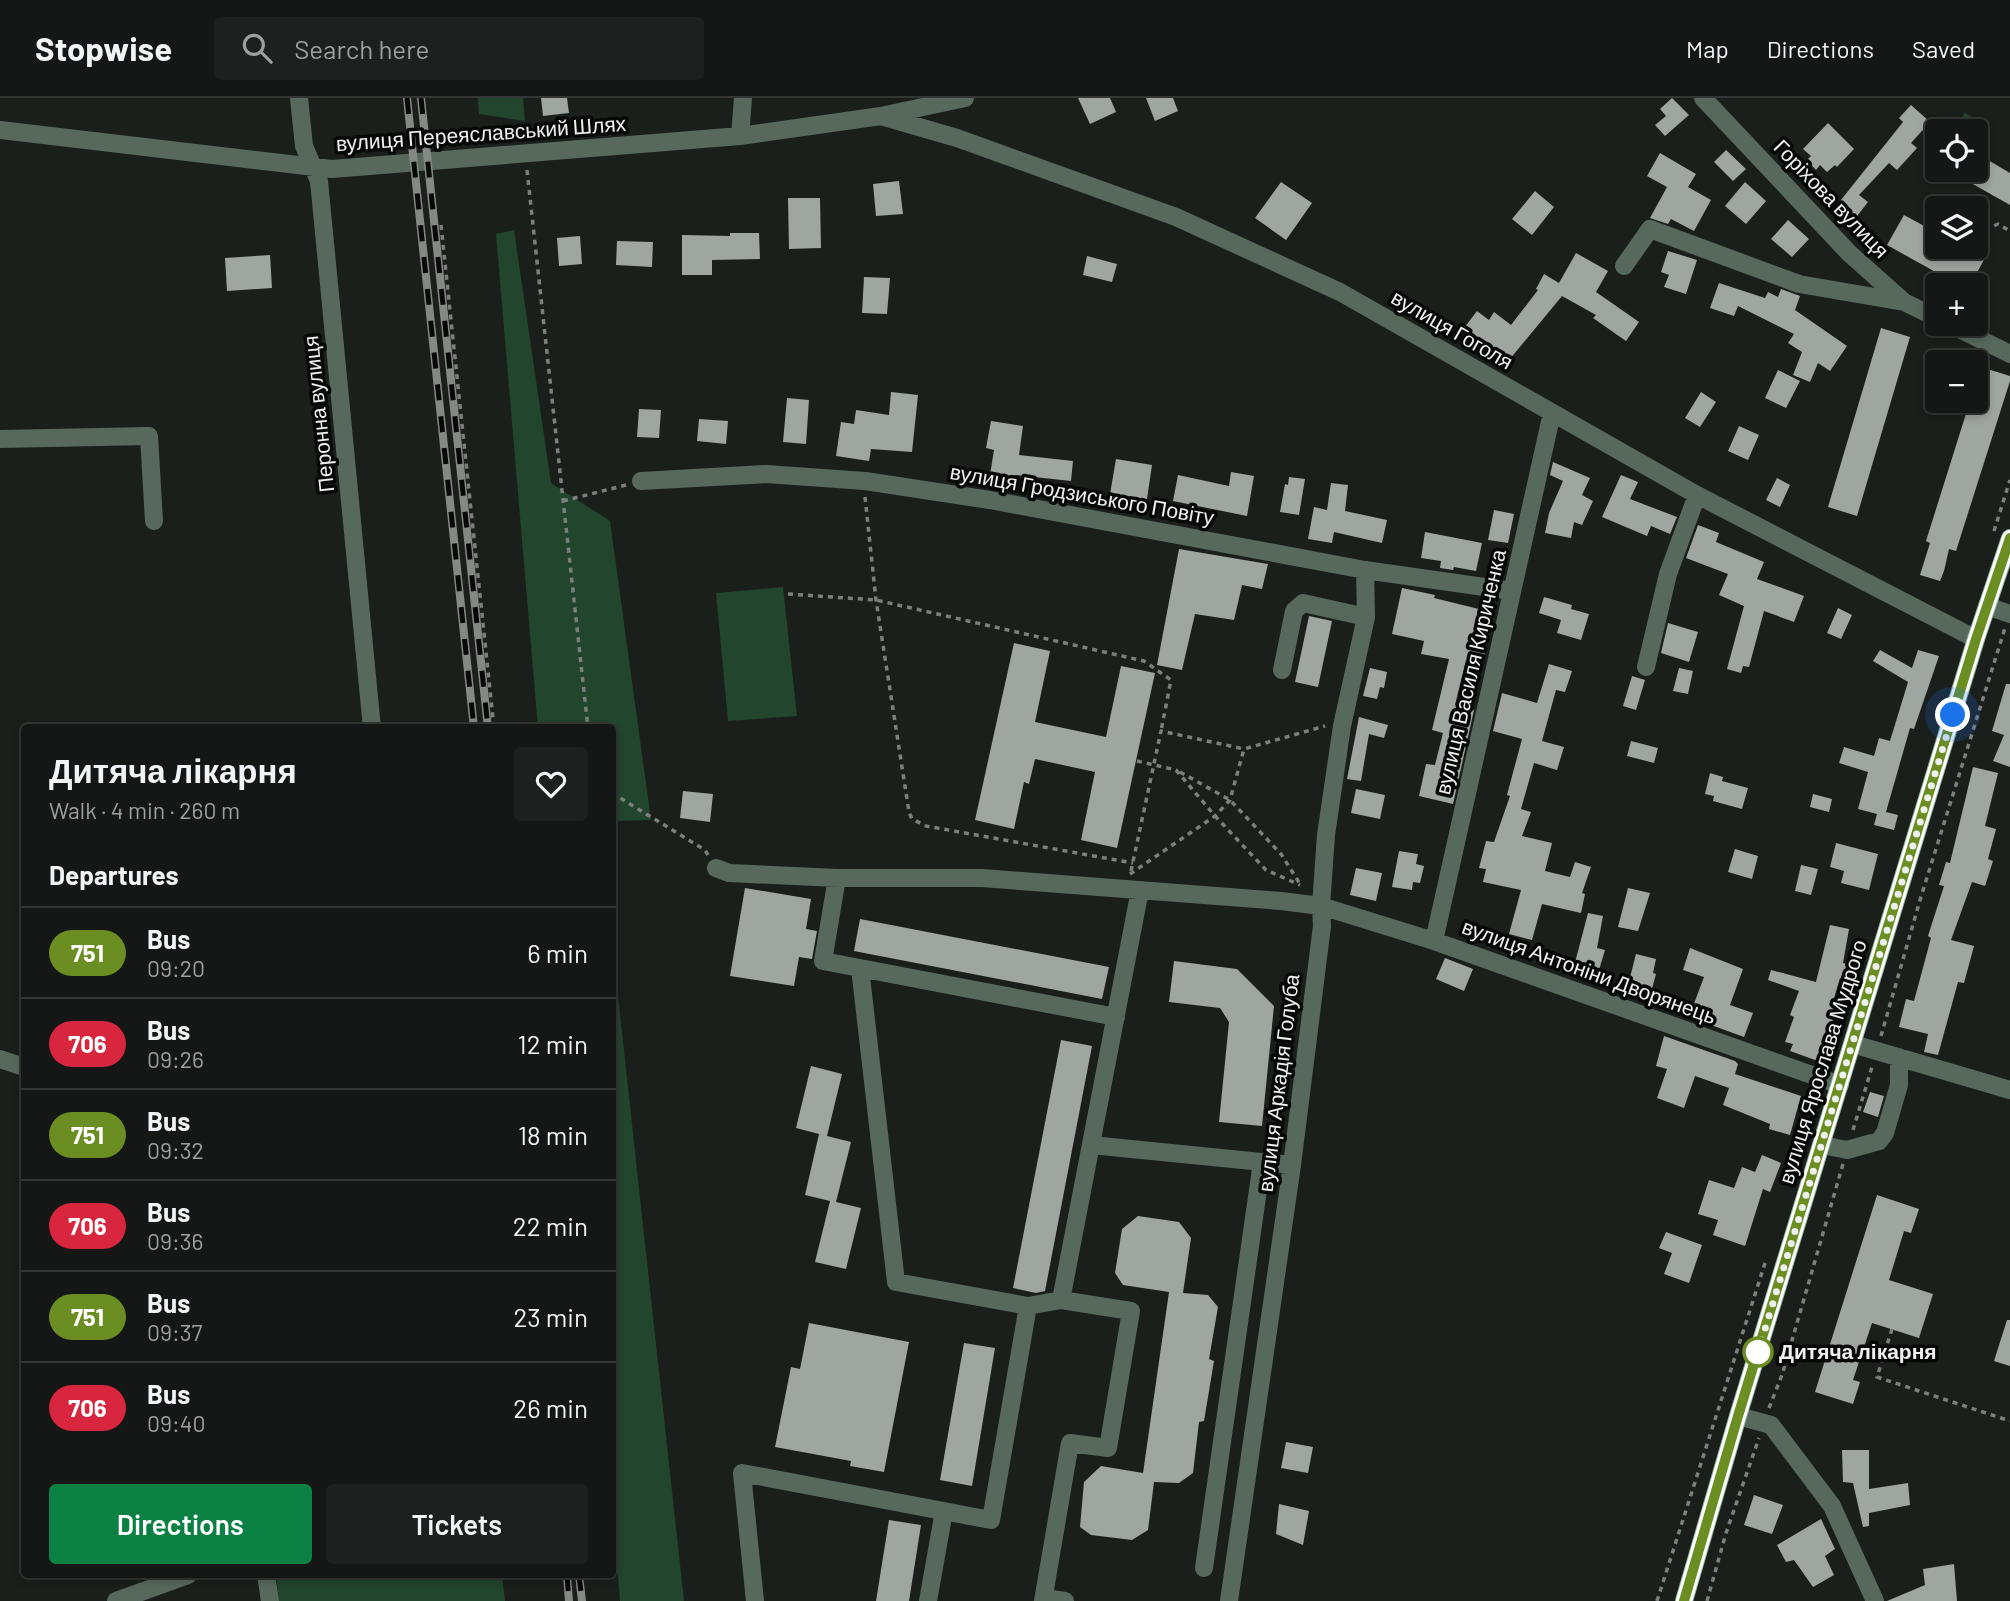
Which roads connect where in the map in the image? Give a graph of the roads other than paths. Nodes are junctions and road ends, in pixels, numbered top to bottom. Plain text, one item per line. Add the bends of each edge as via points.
1 (299, 98) edge
2 (743, 98) edge
3 (965, 98) edge
4 (1703, 98) edge
5 (881, 116) junction
6 (0, 130) edge
7 (740, 136) junction
8 (312, 167) junction
9 (1624, 266) dead end
10 (1904, 302) junction
11 (1925, 312) edge
12 (1973, 336) edge
13 (2010, 354) edge
14 (1552, 413) junction
15 (0, 439) edge
16 (641, 481) road end
17 (1698, 495) junction
18 (154, 521) dead end
19 (2010, 538) edge
20 (1365, 570) junction
21 (1512, 591) junction
22 (1987, 606) junction
23 (2010, 614) edge
24 (1366, 617) junction
25 (1976, 639) junction
26 (1646, 667) dead end
27 (1282, 670) dead end
28 (372, 724) edge
29 (716, 868) road end
30 (837, 878) junction
31 (1133, 884) junction
32 (1321, 906) junction
33 (1434, 941) junction
34 (860, 968) junction
35 (1116, 1017) junction
36 (1853, 1044) junction
37 (1899, 1057) junction
38 (0, 1059) edge
39 (21, 1066) edge
40 (1840, 1085) junction
41 (2010, 1090) edge
42 (1091, 1145) junction
43 (1822, 1145) junction
44 (1262, 1162) junction
45 (1292, 1165) junction
46 (1061, 1300) junction
47 (1028, 1306) junction
48 (1228, 1398) junction
49 (1259, 1402) junction
50 (1738, 1416) junction
51 (944, 1511) junction
52 (1204, 1568) dead end
53 (180, 1578) edge
54 (266, 1578) edge
55 (1043, 1600) edge
56 (116, 1601) edge
57 (270, 1601) edge
58 (755, 1601) edge
59 (928, 1601) edge
60 (1065, 1601) edge
61 (1229, 1601) edge
62 (1684, 1601) edge
63 (1875, 1601) edge

1 - 8 street, Перонна вулиця via 304,146
2 - 7 street
3 - 5 street, вулиця Переяславський Шлях
4 - 10 street, Горіхова вулиця via 1849,253
5 - 7 street, вулиця Переяславський Шлях
5 - 14 street, вулиця Гоголя via 957,138 1176,217 1340,292
6 - 8 street, вулиця Переяславський Шлях
7 - 8 street, вулиця Переяславський Шлях via 369,167
8 - 28 street, Перонна вулиця via 319,181
9 - 10 street via 1650,229 1799,284
10 - 11 street, Горіхова вулиця
12 - 13 street
14 - 17 street, вулиця Гоголя
14 - 21 street, вулиця Василя Кириченка
15 - 18 street via 149,436
16 - 20 street, вулиця Гродзиського Повіту via 766,474 865,481 990,499
17 - 25 street, вулиця Гоголя
17 - 26 street via 1668,574
19 - 22 main road, вулиця Ярослава Мудрого
20 - 21 street, вулиця Гродзиського Повіту
20 - 24 street, вулиця Аркадія Голуба
21 - 33 street, вулиця Василя Кириченка
22 - 23 street
22 - 25 main road, вулиця Ярослава Мудрого
24 - 27 street via 1303,603 1294,611
24 - 32 street, вулиця Аркадія Голуба via 1342,726
25 - 36 main road, вулиця Ярослава Мудрого
29 - 30 street, вулиця Антоніни Дворянець via 729,873
30 - 31 street, вулиця Антоніни Дворянець
30 - 34 street via 823,961
31 - 32 street, вулиця Антоніни Дворянець
31 - 35 street
32 - 33 street, вулиця Антоніни Дворянець
32 - 45 street, вулиця Аркадія Голуба
33 - 40 street, вулиця Антоніни Дворянець
34 - 35 street
34 - 47 street via 896,1282
35 - 42 street
36 - 37 street
36 - 40 main road, вулиця Ярослава Мудрого
37 - 41 street
37 - 43 street via 1899,1085 1880,1141 1847,1150
38 - 39 street
40 - 43 main road, вулиця Ярослава Мудрого
42 - 44 street
42 - 46 street
43 - 50 main road, вулиця Ярослава Мудрого
44 - 45 street
44 - 48 street
45 - 49 street, вулиця Аркадія Голуба
46 - 47 street
46 - 55 street via 1131,1311 1108,1448 1070,1443
47 - 51 street via 991,1520
48 - 49 street
48 - 52 street
49 - 61 street, вулиця Аркадія Голуба
50 - 62 main road, вулиця Ярослава Мудрого
50 - 63 street via 1772,1425 1832,1506
51 - 58 street via 742,1473
51 - 59 street
53 - 56 street
54 - 57 street
55 - 60 street

